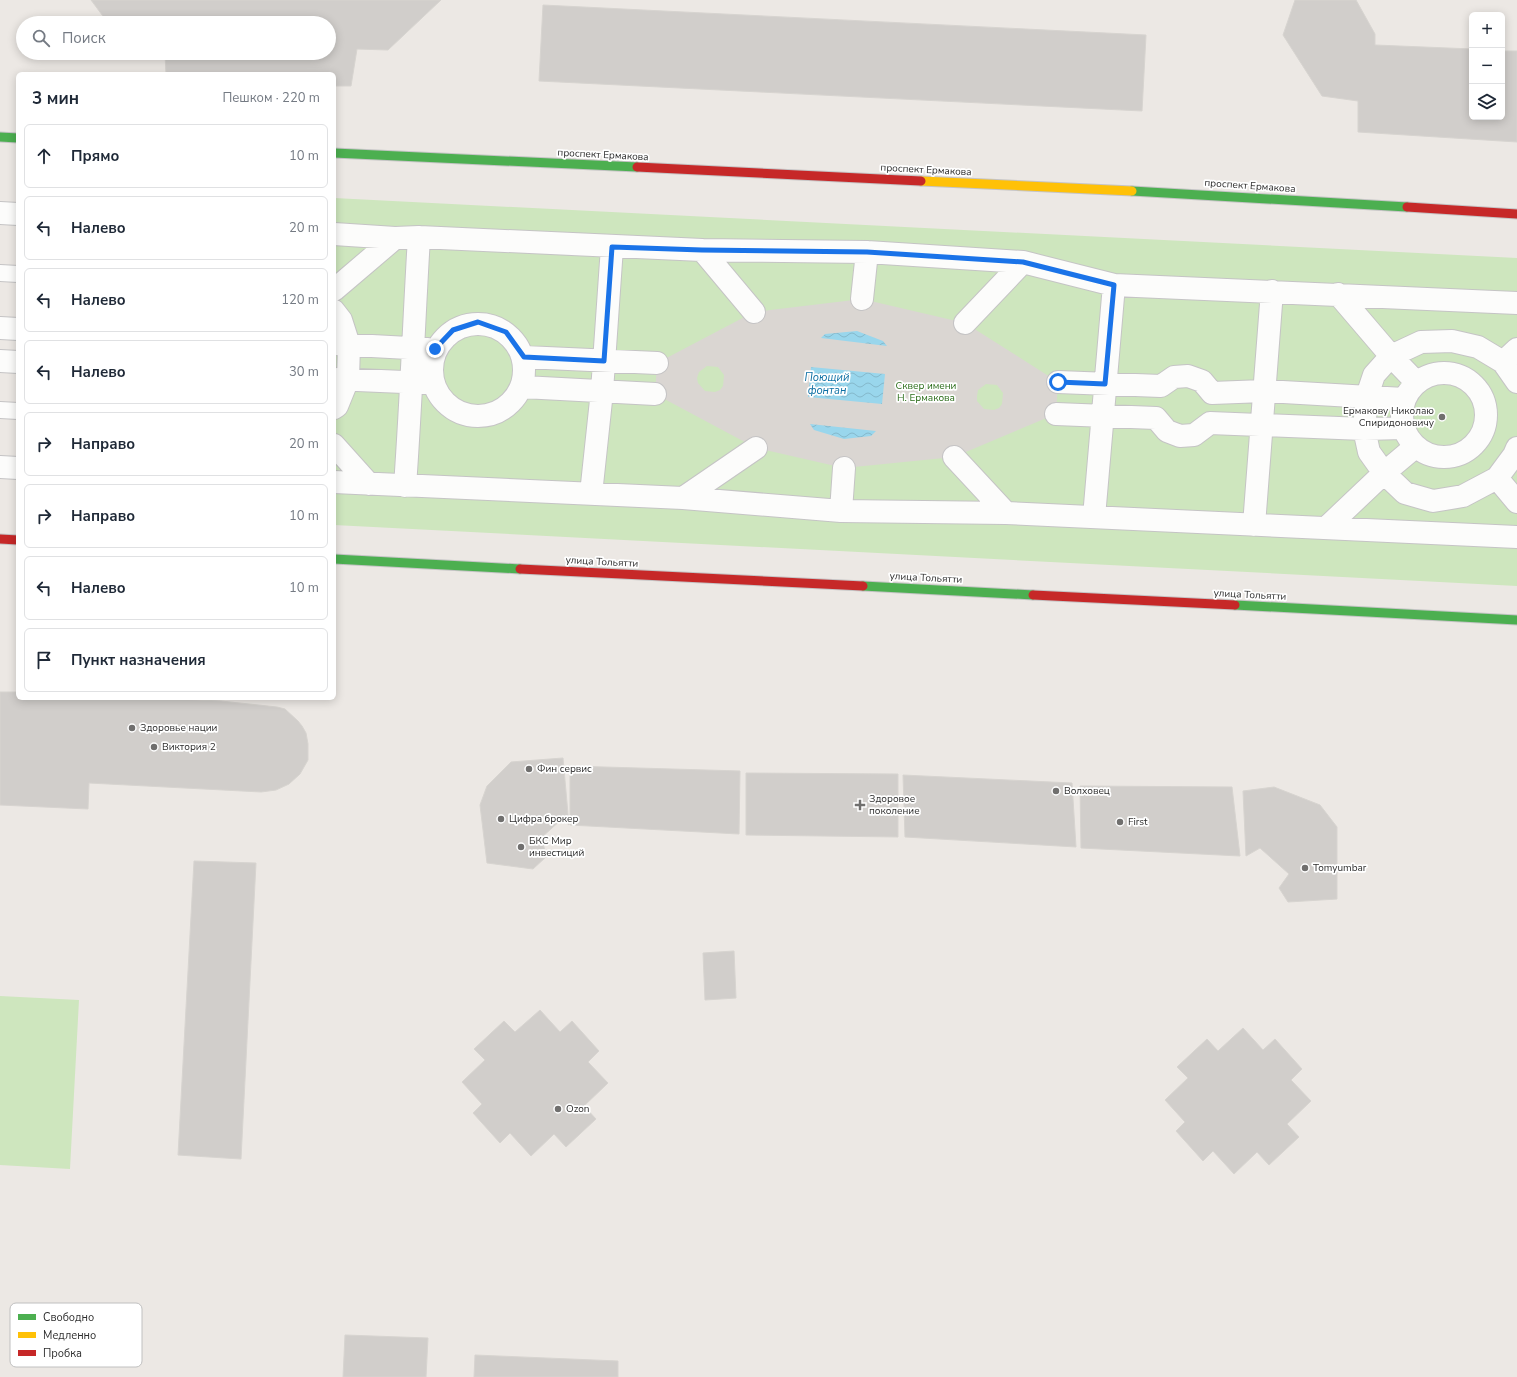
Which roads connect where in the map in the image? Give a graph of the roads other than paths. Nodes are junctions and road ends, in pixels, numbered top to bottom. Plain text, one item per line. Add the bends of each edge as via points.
1 (0, 137) edge
2 (16, 138) edge
3 (336, 153) edge
4 (0, 213) edge
5 (16, 214) edge
6 (1517, 214) edge
7 (336, 234) edge
8 (419, 237) junction
9 (395, 238) junction
10 (612, 247) junction
11 (702, 250) junction
12 (867, 252) junction
13 (1023, 262) junction
14 (0, 273) edge
15 (16, 274) edge
16 (1114, 285) junction
17 (336, 288) edge
18 (1272, 291) junction
19 (1338, 294) junction
20 (862, 299) dead end
21 (1517, 303) edge
22 (754, 312) dead end
23 (336, 314) edge
24 (965, 323) dead end
25 (0, 328) edge
26 (16, 328) edge
27 (342, 345) edge
28 (412, 348) junction
29 (435, 349) junction
30 (1390, 356) junction
31 (1510, 356) edge
32 (524, 357) junction
33 (0, 361) edge
34 (604, 361) junction
35 (16, 362) edge
36 (657, 363) dead end
37 (341, 379) edge
38 (1058, 382) dead end
39 (1517, 382) edge
40 (422, 383) junction
41 (1105, 384) junction
42 (1161, 386) junction
43 (523, 388) junction
44 (1410, 390) junction
45 (602, 391) junction
46 (1264, 391) junction
47 (1212, 393) junction
48 (655, 394) dead end
49 (1367, 396) junction
50 (336, 407) edge
51 (0, 410) edge
52 (16, 411) edge
53 (1056, 414) dead end
54 (1103, 416) junction
55 (1156, 418) junction
56 (1210, 423) junction
57 (1262, 424) junction
58 (1403, 428) junction
59 (1364, 429) junction
60 (336, 447) edge
61 (1415, 447) junction
62 (756, 448) dead end
63 (1517, 448) edge
64 (954, 457) dead end
65 (0, 467) edge
66 (16, 468) edge
67 (844, 468) dead end
68 (1384, 473) junction
69 (1497, 478) junction
70 (336, 482) edge
71 (369, 484) junction
72 (405, 486) junction
73 (591, 494) junction
74 (683, 498) junction
75 (1517, 502) edge
76 (841, 512) junction
77 (1006, 513) junction
78 (1094, 517) junction
79 (1254, 525) junction
80 (1326, 528) junction
81 (1517, 537) edge
82 (0, 539) edge
83 (16, 540) edge
84 (336, 559) edge
85 (1517, 620) edge

1 - 2 street
3 - 6 street, проспект Ермакова via 1217,195
4 - 5 street
7 - 9 street
8 - 9 street
8 - 10 street
8 - 28 street
9 - 17 street
10 - 11 street
10 - 34 street
11 - 12 street
11 - 22 street
12 - 13 street
12 - 20 street
13 - 16 street
13 - 24 street
14 - 15 lane
16 - 18 street
16 - 41 street
18 - 19 street
18 - 46 street
19 - 21 street
19 - 30 street
23 - 27 street via 340,320
25 - 26 street
27 - 28 street
27 - 37 street
28 - 29 street
28 - 40 street
29 - 32 street via 453,330 478,322 506,332
29 - 40 street
30 - 31 street via 1421,342 1452,341
30 - 44 street
30 - 49 street via 1374,376
31 - 39 street
32 - 34 street
32 - 43 street
33 - 35 street
34 - 36 street
34 - 45 street
37 - 40 street
37 - 50 street
38 - 41 street
40 - 43 street via 449,408 479,418 505,409
40 - 72 street
41 - 42 street
41 - 54 street
42 - 47 street via 1174,377 1188,376 1202,381
42 - 55 street via 1154,400
43 - 45 street
44 - 49 street
44 - 58 street
44 - 61 street via 1439,372 1463,376 1481,393 1487,416 1480,439 1461,454 1437,458
45 - 48 street
45 - 73 street
46 - 47 street
46 - 49 street
46 - 57 street
47 - 56 street via 1215,410
49 - 59 street
51 - 52 lane
53 - 54 street
54 - 55 street
54 - 78 street
55 - 56 street via 1167,431 1180,436 1194,435
56 - 57 street
57 - 59 street
57 - 79 street
58 - 59 street
58 - 61 street
59 - 68 street via 1369,452
60 - 71 street
61 - 68 street
62 - 74 street
63 - 69 street
64 - 77 street
65 - 66 street
67 - 76 street
68 - 69 street via 1405,493 1433,501 1463,496
68 - 80 street
69 - 75 street
70 - 71 street
71 - 72 street
72 - 73 street
73 - 74 street
74 - 76 street
76 - 77 street
77 - 78 street
78 - 79 street
79 - 80 street
80 - 81 street
82 - 83 street
84 - 85 street, улица Тольятти

